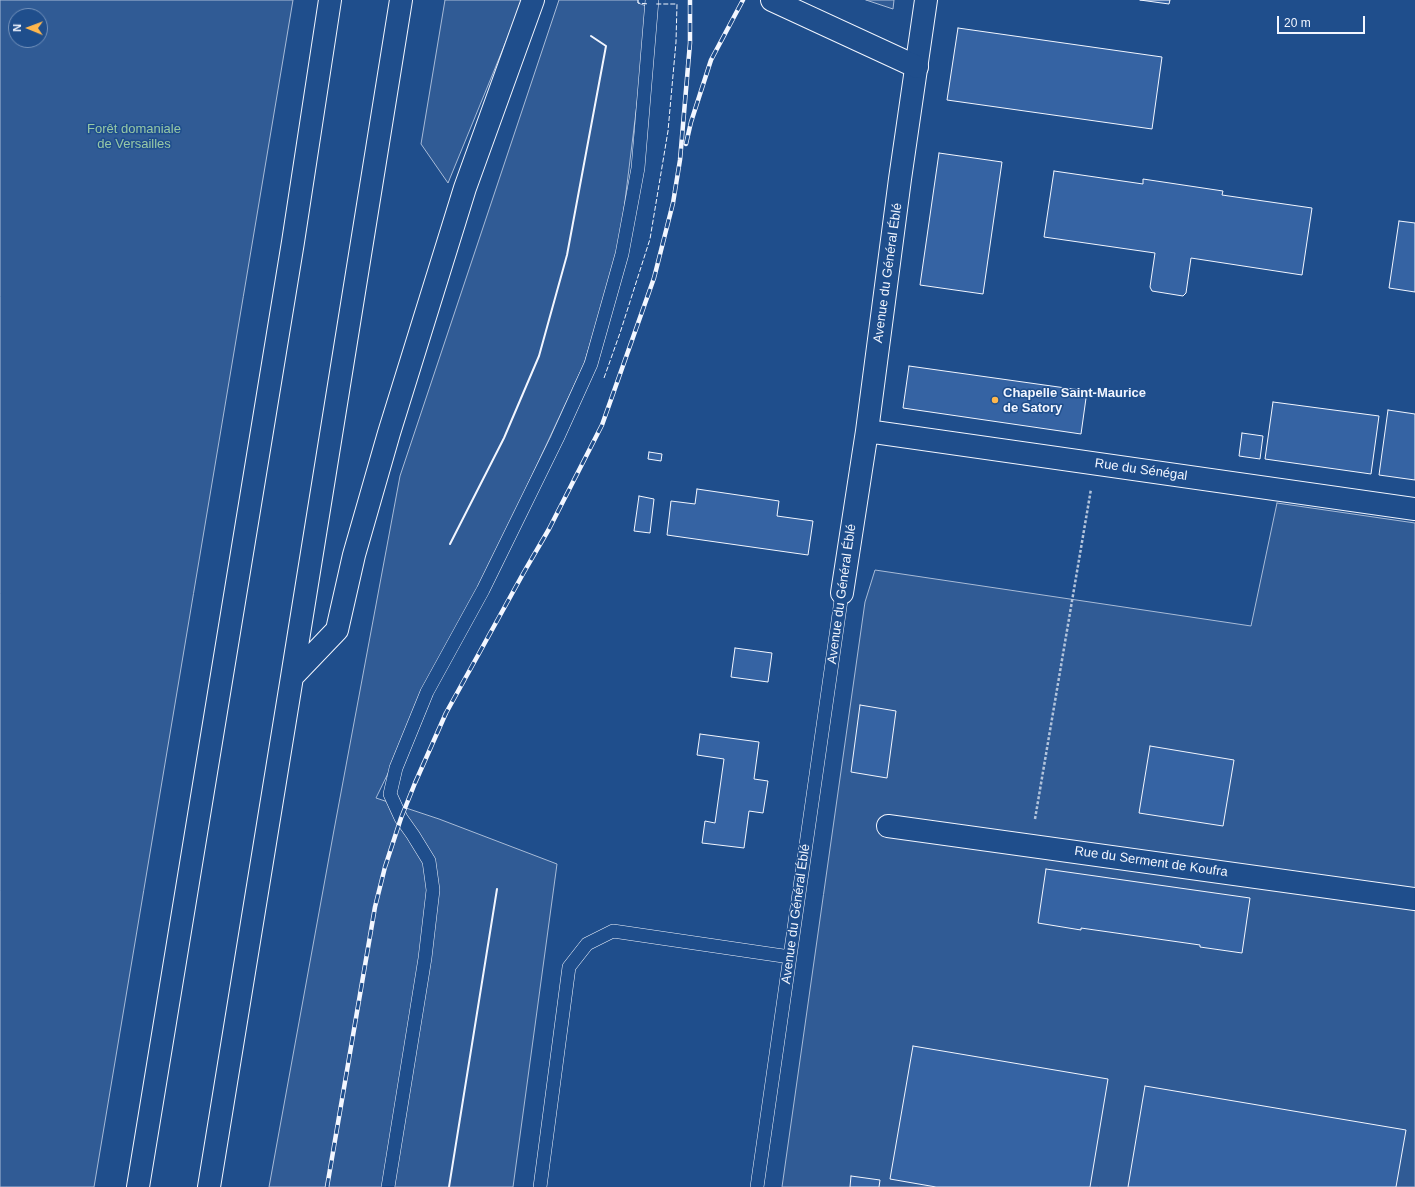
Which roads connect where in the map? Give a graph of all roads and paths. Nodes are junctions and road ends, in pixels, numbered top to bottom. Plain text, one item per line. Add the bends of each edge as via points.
1 (330, 0) edge
2 (401, 0) edge
3 (533, 0) edge
4 (652, 0) edge
5 (772, 0) edge
6 (926, 0) edge
7 (917, 67) junction
8 (867, 431) junction
9 (1095, 464) junction
10 (1415, 509) edge
11 (842, 593) joint
12 (292, 677) junction
13 (888, 826) dead end
14 (1030, 845) junction
15 (1415, 899) edge
16 (790, 957) junction
17 (138, 1187) edge
18 (209, 1187) edge
19 (388, 1187) edge
20 (540, 1187) edge
21 (757, 1187) edge

1 - 17 main road via 293,242
2 - 12 main road
3 - 12 main road via 465,188 354,555 337,630
4 - 19 lane via 638,168 622,254 591,364 483,590 427,692 396,768 390,794 400,818 429,861 432,890 424,958
5 - 7 main road
6 - 7 main road, Avenue du Général Éblé
7 - 8 main road, Avenue du Général Éblé
8 - 9 main road, Rue du Sénégal
8 - 11 main road, Avenue du Général Éblé
9 - 10 main road, Rue du Sénégal
9 - 14 path
11 - 16 lane, Avenue du Général Éblé
12 - 18 main road
13 - 14 main road, Rue du Serment de Koufra
14 - 15 main road, Rue du Serment de Koufra
16 - 20 lane via 613,931 587,944 569,967
16 - 21 lane, Avenue du Général Éblé

